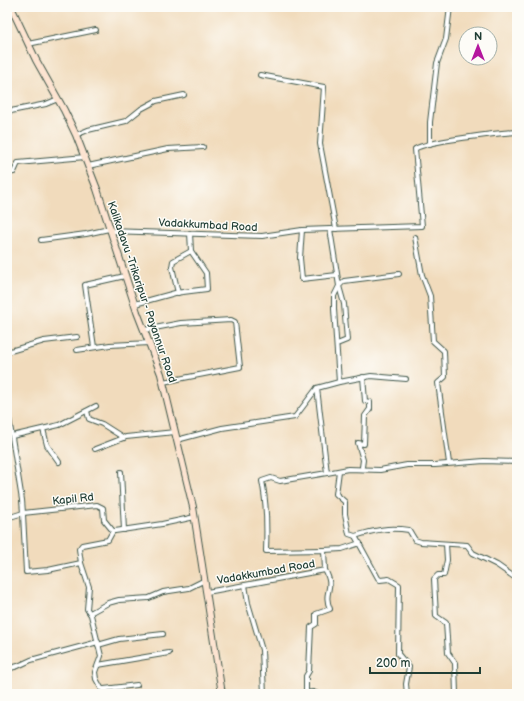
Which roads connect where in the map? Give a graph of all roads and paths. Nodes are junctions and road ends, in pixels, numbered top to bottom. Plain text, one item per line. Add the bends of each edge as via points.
1 (11, 7) edge
2 (450, 7) edge
3 (96, 30) dead end
4 (28, 44) junction
5 (260, 75) dead end
6 (184, 95) dead end
7 (58, 99) junction
8 (11, 111) dead end
9 (517, 132) edge
10 (76, 135) junction
11 (430, 144) junction
12 (202, 147) dead end
13 (85, 157) junction
14 (88, 166) junction
15 (7, 172) edge
16 (336, 228) junction
17 (330, 229) junction
18 (109, 230) junction
19 (302, 230) junction
20 (190, 233) junction
21 (415, 237) dead end
22 (41, 240) dead end
23 (191, 251) junction
24 (399, 274) dead end
25 (337, 275) junction
26 (125, 276) junction
27 (339, 286) junction
28 (178, 293) junction
29 (135, 304) junction
30 (144, 330) junction
31 (77, 337) dead end
32 (150, 343) junction
33 (337, 344) junction
34 (94, 347) junction
35 (77, 350) dead end
36 (7, 352) edge
37 (363, 377) junction
38 (406, 379) dead end
39 (163, 382) junction
40 (339, 382) junction
41 (317, 388) junction
42 (7, 406) edge
43 (96, 406) dead end
44 (87, 411) junction
45 (43, 429) junction
46 (175, 432) junction
47 (12, 436) junction
48 (124, 438) junction
49 (177, 440) junction
50 (95, 449) dead end
51 (59, 462) dead end
52 (517, 462) edge
53 (449, 463) junction
54 (362, 467) dead end
55 (339, 470) junction
56 (121, 472) dead end
57 (327, 473) junction
58 (23, 514) junction
59 (195, 517) junction
60 (7, 518) edge
61 (124, 530) junction
62 (113, 531) junction
63 (355, 536) junction
64 (360, 543) junction
65 (446, 544) junction
66 (324, 550) junction
67 (81, 562) junction
68 (325, 570) junction
69 (517, 579) edge
70 (205, 580) junction
71 (245, 585) junction
72 (207, 592) junction
73 (90, 613) junction
74 (163, 634) dead end
75 (98, 643) junction
76 (169, 653) dead end
77 (98, 665) junction
78 (7, 669) edge
79 (137, 685) dead end
80 (103, 689) junction
81 (306, 693) junction
82 (108, 694) edge
83 (222, 694) edge
84 (264, 694) edge
85 (294, 694) edge
86 (318, 694) edge
87 (407, 694) edge
88 (456, 694) edge

1 - 4 main road, Kalikadavu -Trikaripur - Payannur Road
2 - 11 street via 443,50 437,63
3 - 4 street
4 - 7 main road, Kalikadavu -Trikaripur - Payannur Road
5 - 16 street via 324,86 320,144
6 - 10 street via 156,101 126,121
7 - 8 street
7 - 10 main road, Kalikadavu -Trikaripur - Payannur Road
9 - 11 street
10 - 13 main road, Kalikadavu -Trikaripur - Payannur Road
11 - 16 street, Vadakkumbad Road via 418,147 414,151 422,226
12 - 14 street via 168,149
13 - 14 main road, Kalikadavu -Trikaripur - Payannur Road
13 - 15 street via 18,163 14,172
14 - 18 main road, Kalikadavu -Trikaripur - Payannur Road
16 - 17 street, Vadakkumbad Road
17 - 19 street, Vadakkumbad Road
17 - 25 street
18 - 20 street, Vadakkumbad Road
18 - 22 street, Vadakkumbad Road
18 - 26 main road, Kalikadavu -Trikaripur - Payannur Road
19 - 20 street, Vadakkumbad Road via 262,236
19 - 25 street via 302,279
20 - 23 street
21 - 53 street via 422,275 430,296 433,341 444,351 445,377 438,384
23 - 28 street via 173,261
23 - 28 street via 206,273 207,289
24 - 27 street via 344,281
25 - 27 street
26 - 29 main road, Kalikadavu -Trikaripur - Payannur Road
26 - 34 street via 85,285
27 - 33 street via 334,296
27 - 33 street via 344,304 347,340
28 - 29 street
29 - 30 main road, Kalikadavu -Trikaripur - Payannur Road
30 - 32 main road, Kalikadavu -Trikaripur - Payannur Road
30 - 39 street via 181,323 231,320 235,322 240,367
31 - 36 street via 44,341
32 - 34 street
32 - 39 main road, Kalikadavu -Trikaripur - Payannur Road
33 - 40 street
34 - 35 street
37 - 38 street
37 - 40 street
37 - 54 street via 365,401 370,402 370,409 365,416 364,444 358,443 363,460
39 - 46 main road, Kalikadavu -Trikaripur - Payannur Road
40 - 41 street
41 - 49 street via 295,417 222,428
41 - 57 street
42 - 47 street
43 - 44 street
44 - 45 street via 59,425
44 - 48 street via 89,419
45 - 47 street
45 - 51 street via 47,445
46 - 48 street
46 - 49 main road, Kalikadavu -Trikaripur - Payannur Road
47 - 58 street
48 - 50 street
49 - 59 main road, Kalikadavu -Trikaripur - Payannur Road
52 - 53 street
53 - 55 street via 408,465 380,470
55 - 57 street
55 - 63 street via 336,494 345,502 349,534
56 - 61 street
57 - 66 street, Vadakkumbad Road via 262,481 267,503 266,551
58 - 60 street, Kapil Rd
58 - 62 street, Kapil Rd via 101,506 104,520
58 - 67 street via 26,572
59 - 61 street
59 - 70 main road, Kalikadavu -Trikaripur - Payannur Road
61 - 62 street
62 - 67 street via 108,540 80,547
63 - 64 street
63 - 65 street via 380,528 398,528 409,530 416,540
64 - 66 street via 342,549
64 - 87 street via 378,578 389,579 399,585 398,654 409,667
65 - 69 street via 467,545 473,553
65 - 88 street via 447,560 444,575 438,575 434,579 436,616 446,623 448,653 455,663
66 - 68 street, Vadakkumbad Road
67 - 73 street via 89,587 86,602
68 - 71 street, Vadakkumbad Road
68 - 81 street via 330,578 326,601 330,609 316,614 316,624 311,627
70 - 72 main road, Kalikadavu -Trikaripur - Payannur Road
70 - 73 street via 189,588 163,592 149,598 108,603
71 - 72 street, Vadakkumbad Road
71 - 84 street via 262,650
72 - 83 main road, Kalikadavu -Trikaripur - Payannur Road
73 - 75 street
74 - 75 street
75 - 77 street via 101,660
75 - 78 street via 31,660
76 - 77 street
77 - 80 street via 96,679
79 - 80 street
80 - 82 street
81 - 85 street
81 - 86 street

